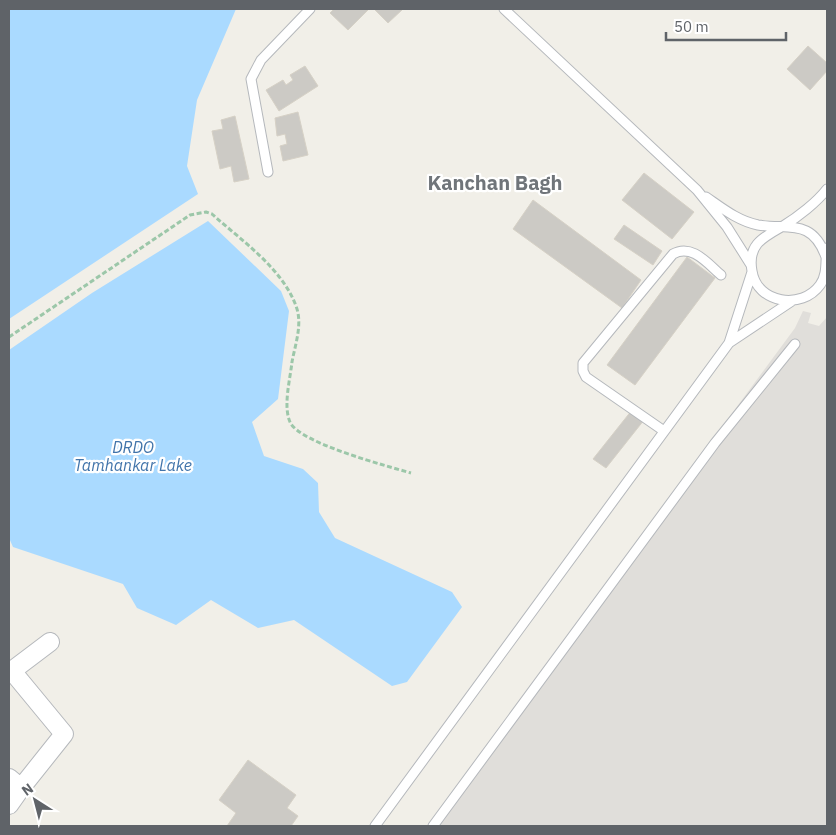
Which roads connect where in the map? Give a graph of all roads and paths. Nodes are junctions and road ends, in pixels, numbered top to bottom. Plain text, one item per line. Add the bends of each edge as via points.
1 (310, 9) edge
2 (504, 9) edge
3 (268, 172) dead end
4 (827, 189) edge
5 (697, 190) junction
6 (783, 226) junction
7 (827, 252) edge
8 (752, 269) junction
9 (721, 275) dead end
10 (824, 284) edge
11 (792, 301) junction
12 (9, 338) edge
13 (728, 343) junction
14 (795, 344) dead end
15 (664, 430) junction
16 (411, 473) dead end
17 (50, 642) dead end
18 (10, 672) edge
19 (15, 783) edge
20 (9, 805) edge
21 (375, 826) edge
22 (433, 826) edge

1 - 3 lane via 261,60 251,79
2 - 5 lane
4 - 6 lane
5 - 6 lane via 737,218 758,225
5 - 8 lane via 727,227
6 - 7 lane via 808,231
6 - 8 lane via 763,236 755,247
7 - 10 lane
8 - 11 lane via 762,291 771,297
8 - 13 lane
9 - 15 lane via 693,252 680,250 583,363 582,371 586,377
10 - 11 lane via 803,298
11 - 13 lane
12 - 16 path via 190,215 212,214 271,267 296,306 299,324 287,410 291,424 304,436 326,446
13 - 15 lane
14 - 22 lane via 715,443
15 - 21 lane
17 - 18 street
18 - 19 street via 64,734
19 - 20 street

